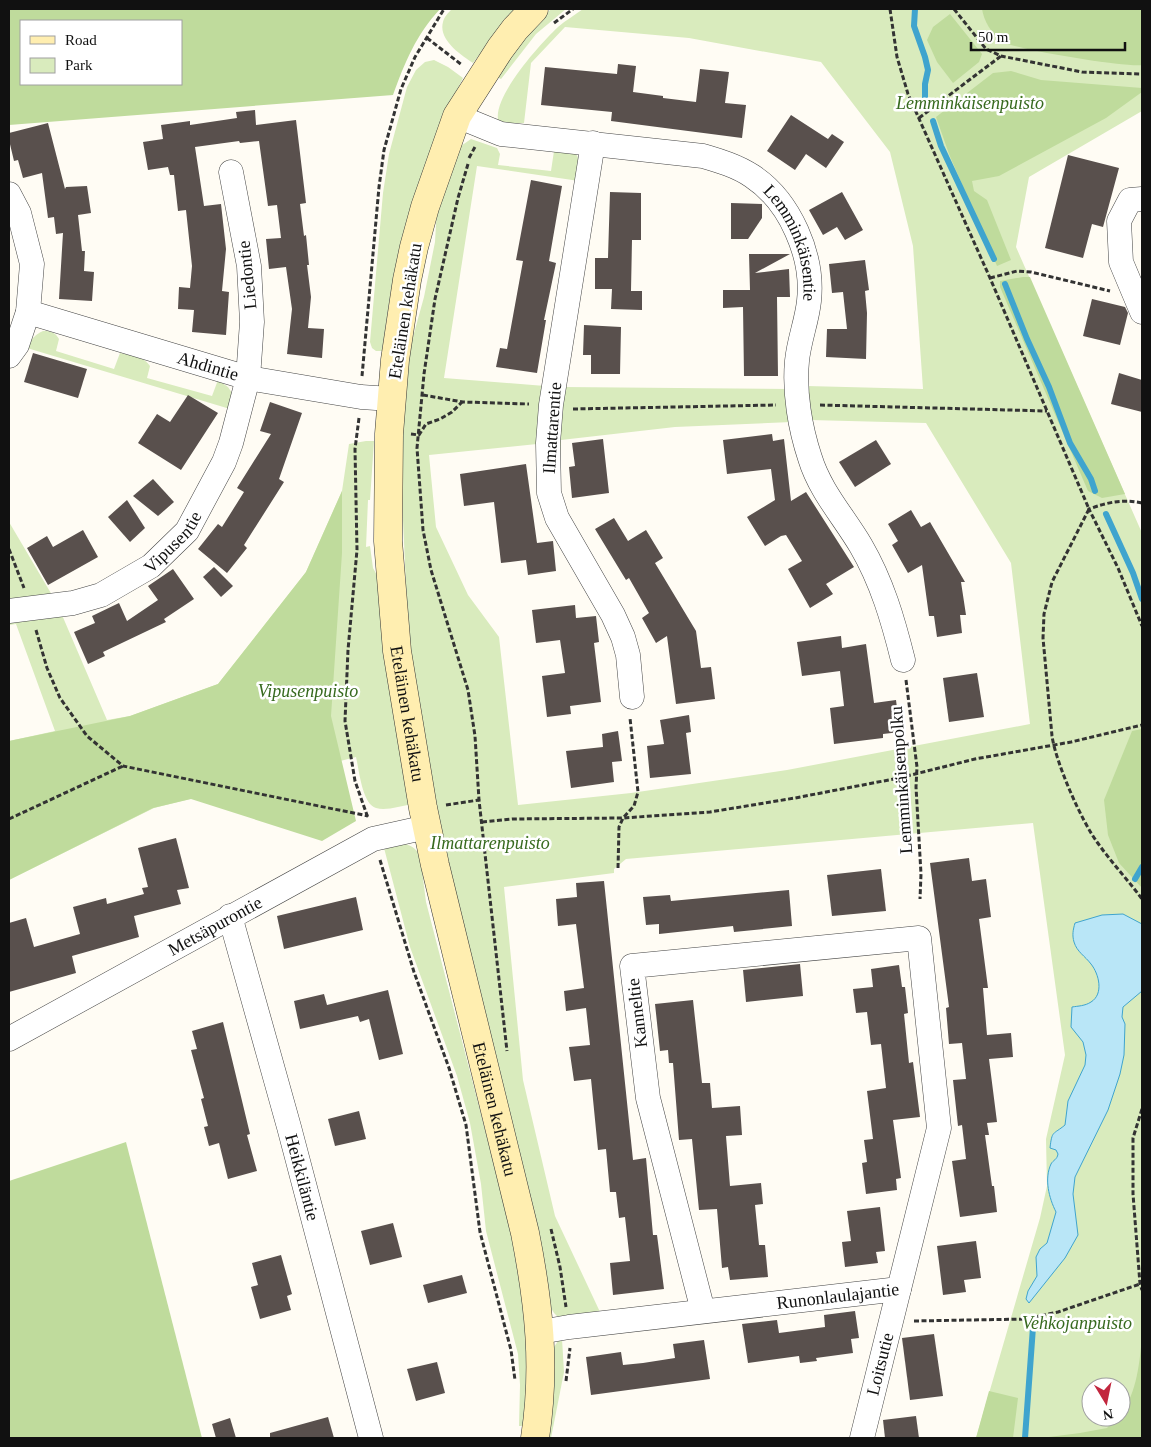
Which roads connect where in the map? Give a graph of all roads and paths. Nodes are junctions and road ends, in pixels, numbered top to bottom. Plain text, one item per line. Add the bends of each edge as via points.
1 (443, 9) edge
2 (574, 9) edge
3 (890, 9) edge
4 (954, 9) edge
5 (542, 19) edge
6 (427, 38) dead end
7 (1001, 56) junction
8 (1142, 74) edge
9 (457, 116) junction
10 (919, 118) junction
11 (485, 126) junction
12 (593, 143) junction
13 (231, 172) dead end
14 (9, 194) edge
15 (1142, 199) edge
16 (990, 278) junction
17 (1138, 303) edge
18 (28, 312) junction
19 (9, 356) edge
20 (248, 378) junction
21 (423, 395) junction
22 (391, 399) junction
23 (463, 402) junction
24 (537, 404) dead end
25 (419, 434) junction
26 (1142, 503) edge
27 (1090, 509) junction
28 (9, 549) edge
29 (19, 610) edge
30 (1142, 626) edge
31 (903, 660) joint
32 (632, 697) joint
33 (1142, 725) edge
34 (1054, 745) junction
35 (123, 766) junction
36 (917, 774) junction
37 (368, 816) dead end
38 (623, 818) junction
39 (9, 819) edge
40 (482, 822) junction
41 (427, 827) junction
42 (618, 868) dead end
43 (920, 899) dead end
44 (1142, 900) edge
45 (230, 916) junction
46 (919, 938) joint
47 (9, 1039) edge
48 (507, 1052) dead end
49 (1142, 1109) edge
50 (550, 1228) dead end
51 (1140, 1284) junction
52 (899, 1289) junction
53 (1142, 1290) edge
54 (703, 1311) junction
55 (891, 1322) junction
56 (569, 1326) junction
57 (540, 1332) junction
58 (566, 1382) dead end
59 (371, 1438) edge
60 (535, 1438) edge
61 (862, 1438) edge

1 - 6 path
2 - 5 path
3 - 10 path via 897,57
4 - 7 path via 986,49
5 - 9 street, Eteläinen kehäkatu via 515,29
7 - 8 path via 1082,72
7 - 10 path
9 - 11 street, Lemminkäisentie
9 - 22 street, Eteläinen kehäkatu via 414,247
10 - 16 path
11 - 12 street, Lemminkäisentie via 501,134
11 - 21 path via 469,158 458,198 435,300
12 - 31 street, Lemminkäisentie via 703,156 753,176 780,201 799,233 809,271 809,301 796,382 810,459 822,488 861,546 880,582
12 - 32 street, Ilmattarentie via 551,405 549,493 557,518 624,637
13 - 20 street, Liedontie via 249,266 252,322
14 - 18 street via 18,213 32,264
15 - 17 street via 1130,200 1118,221 1121,262
16 - 17 path via 1017,271 1031,272 1126,295
16 - 27 path
18 - 19 street via 17,345
18 - 20 street, Ahdintie
20 - 22 street, Ahdintie
20 - 29 street, Vipusentie via 224,462 187,531 151,566 102,595 73,603
21 - 23 path
21 - 25 path
22 - 41 street, Eteläinen kehäkatu via 388,541 397,652
23 - 24 path
23 - 25 path via 452,412 426,424
25 - 40 path via 417,448 423,530 468,690
26 - 27 path via 1128,500
27 - 30 path
27 - 34 path via 1052,582 1044,614 1043,638
28 - 29 path via 25,588
29 - 35 path via 39,644 60,698 87,736
31 - 36 path, Lemminkäisenpolku
32 - 38 path via 630,716 638,792 634,806
33 - 34 path
34 - 36 path via 975,759
34 - 44 path via 1096,841
35 - 37 path
35 - 39 path
36 - 38 path via 710,812
36 - 43 path, Lemminkäisenpolku via 922,874
38 - 40 path
38 - 42 path via 619,827
40 - 48 path
41 - 45 street, Metsäpurontie via 374,839
41 - 57 street, Eteläinen kehäkatu via 524,1233
45 - 47 street, Metsäpurontie
45 - 59 street, Heikkiläntie
46 - 52 street, Runonlaulajantie via 939,1128
46 - 54 street, Kanneltie via 632,966 648,1098
49 - 51 path via 1133,1138 1132,1194
50 - 56 path
51 - 53 path
51 - 55 path via 1058,1312 1026,1319
52 - 54 street, Runonlaulajantie
52 - 55 street, Loitsutie
54 - 56 street, Runonlaulajantie
55 - 61 street, Loitsutie
56 - 57 street, Runonlaulajantie
56 - 58 path
57 - 60 street, Eteläinen kehäkatu via 540,1395

